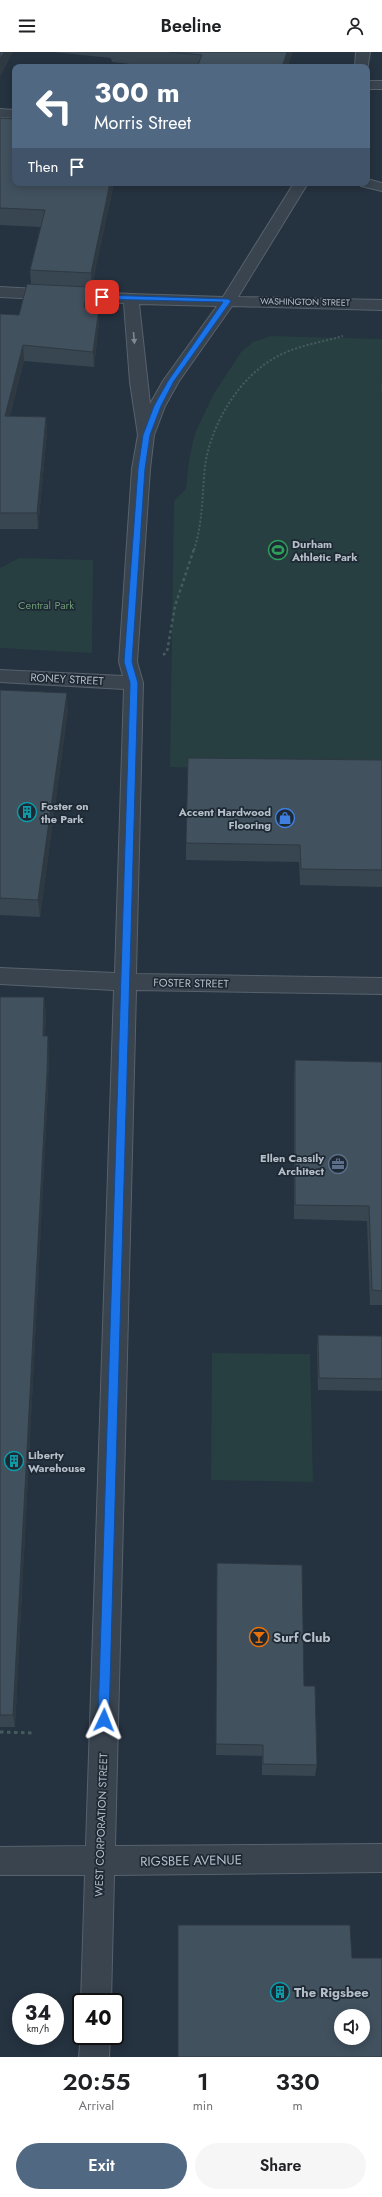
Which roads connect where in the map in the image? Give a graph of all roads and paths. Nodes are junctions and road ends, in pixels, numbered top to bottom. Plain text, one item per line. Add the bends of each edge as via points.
1 (363, 52) edge
2 (362, 64) edge
3 (370, 85) edge
4 (382, 85) edge
5 (0, 113) edge
6 (12, 114) edge
7 (370, 184) edge
8 (299, 186) edge
9 (382, 187) edge
10 (0, 292) edge
11 (131, 299) junction
12 (228, 301) junction
13 (382, 305) edge
14 (346, 335) dead end
15 (146, 435) junction
16 (0, 676) edge
17 (134, 683) junction
18 (0, 976) edge
19 (126, 982) junction
20 (382, 986) edge
21 (0, 1732) edge
22 (34, 1733) dead end
23 (382, 1858) edge
24 (100, 1860) junction
25 (0, 1861) edge
26 (96, 1993) edge
27 (95, 2045) edge
28 (94, 2057) edge

1 - 2 street
3 - 4 street
5 - 6 street
7 - 9 street
8 - 12 street, WEST CORPORATION STREET
10 - 11 street, WASHINGTON STREET
11 - 12 street, WASHINGTON STREET
11 -> 15 street via 138,382
12 - 13 street, WASHINGTON STREET
12 - 15 street, WEST CORPORATION STREET via 171,381
14 - 17 path via 281,354 265,364 240,388 217,424 207,456 200,531 172,611 167,652
15 - 17 street, WEST CORPORATION STREET via 141,469 128,662
16 - 17 street, RONEY STREET
17 - 19 street, WEST CORPORATION STREET
18 - 19 street, FOSTER STREET
19 - 20 street, FOSTER STREET
19 - 24 street, WEST CORPORATION STREET
21 - 22 path
23 - 24 street, RIGSBEE AVENUE
24 - 25 street, RIGSBEE AVENUE
24 - 26 street, WEST CORPORATION STREET
27 - 28 street

